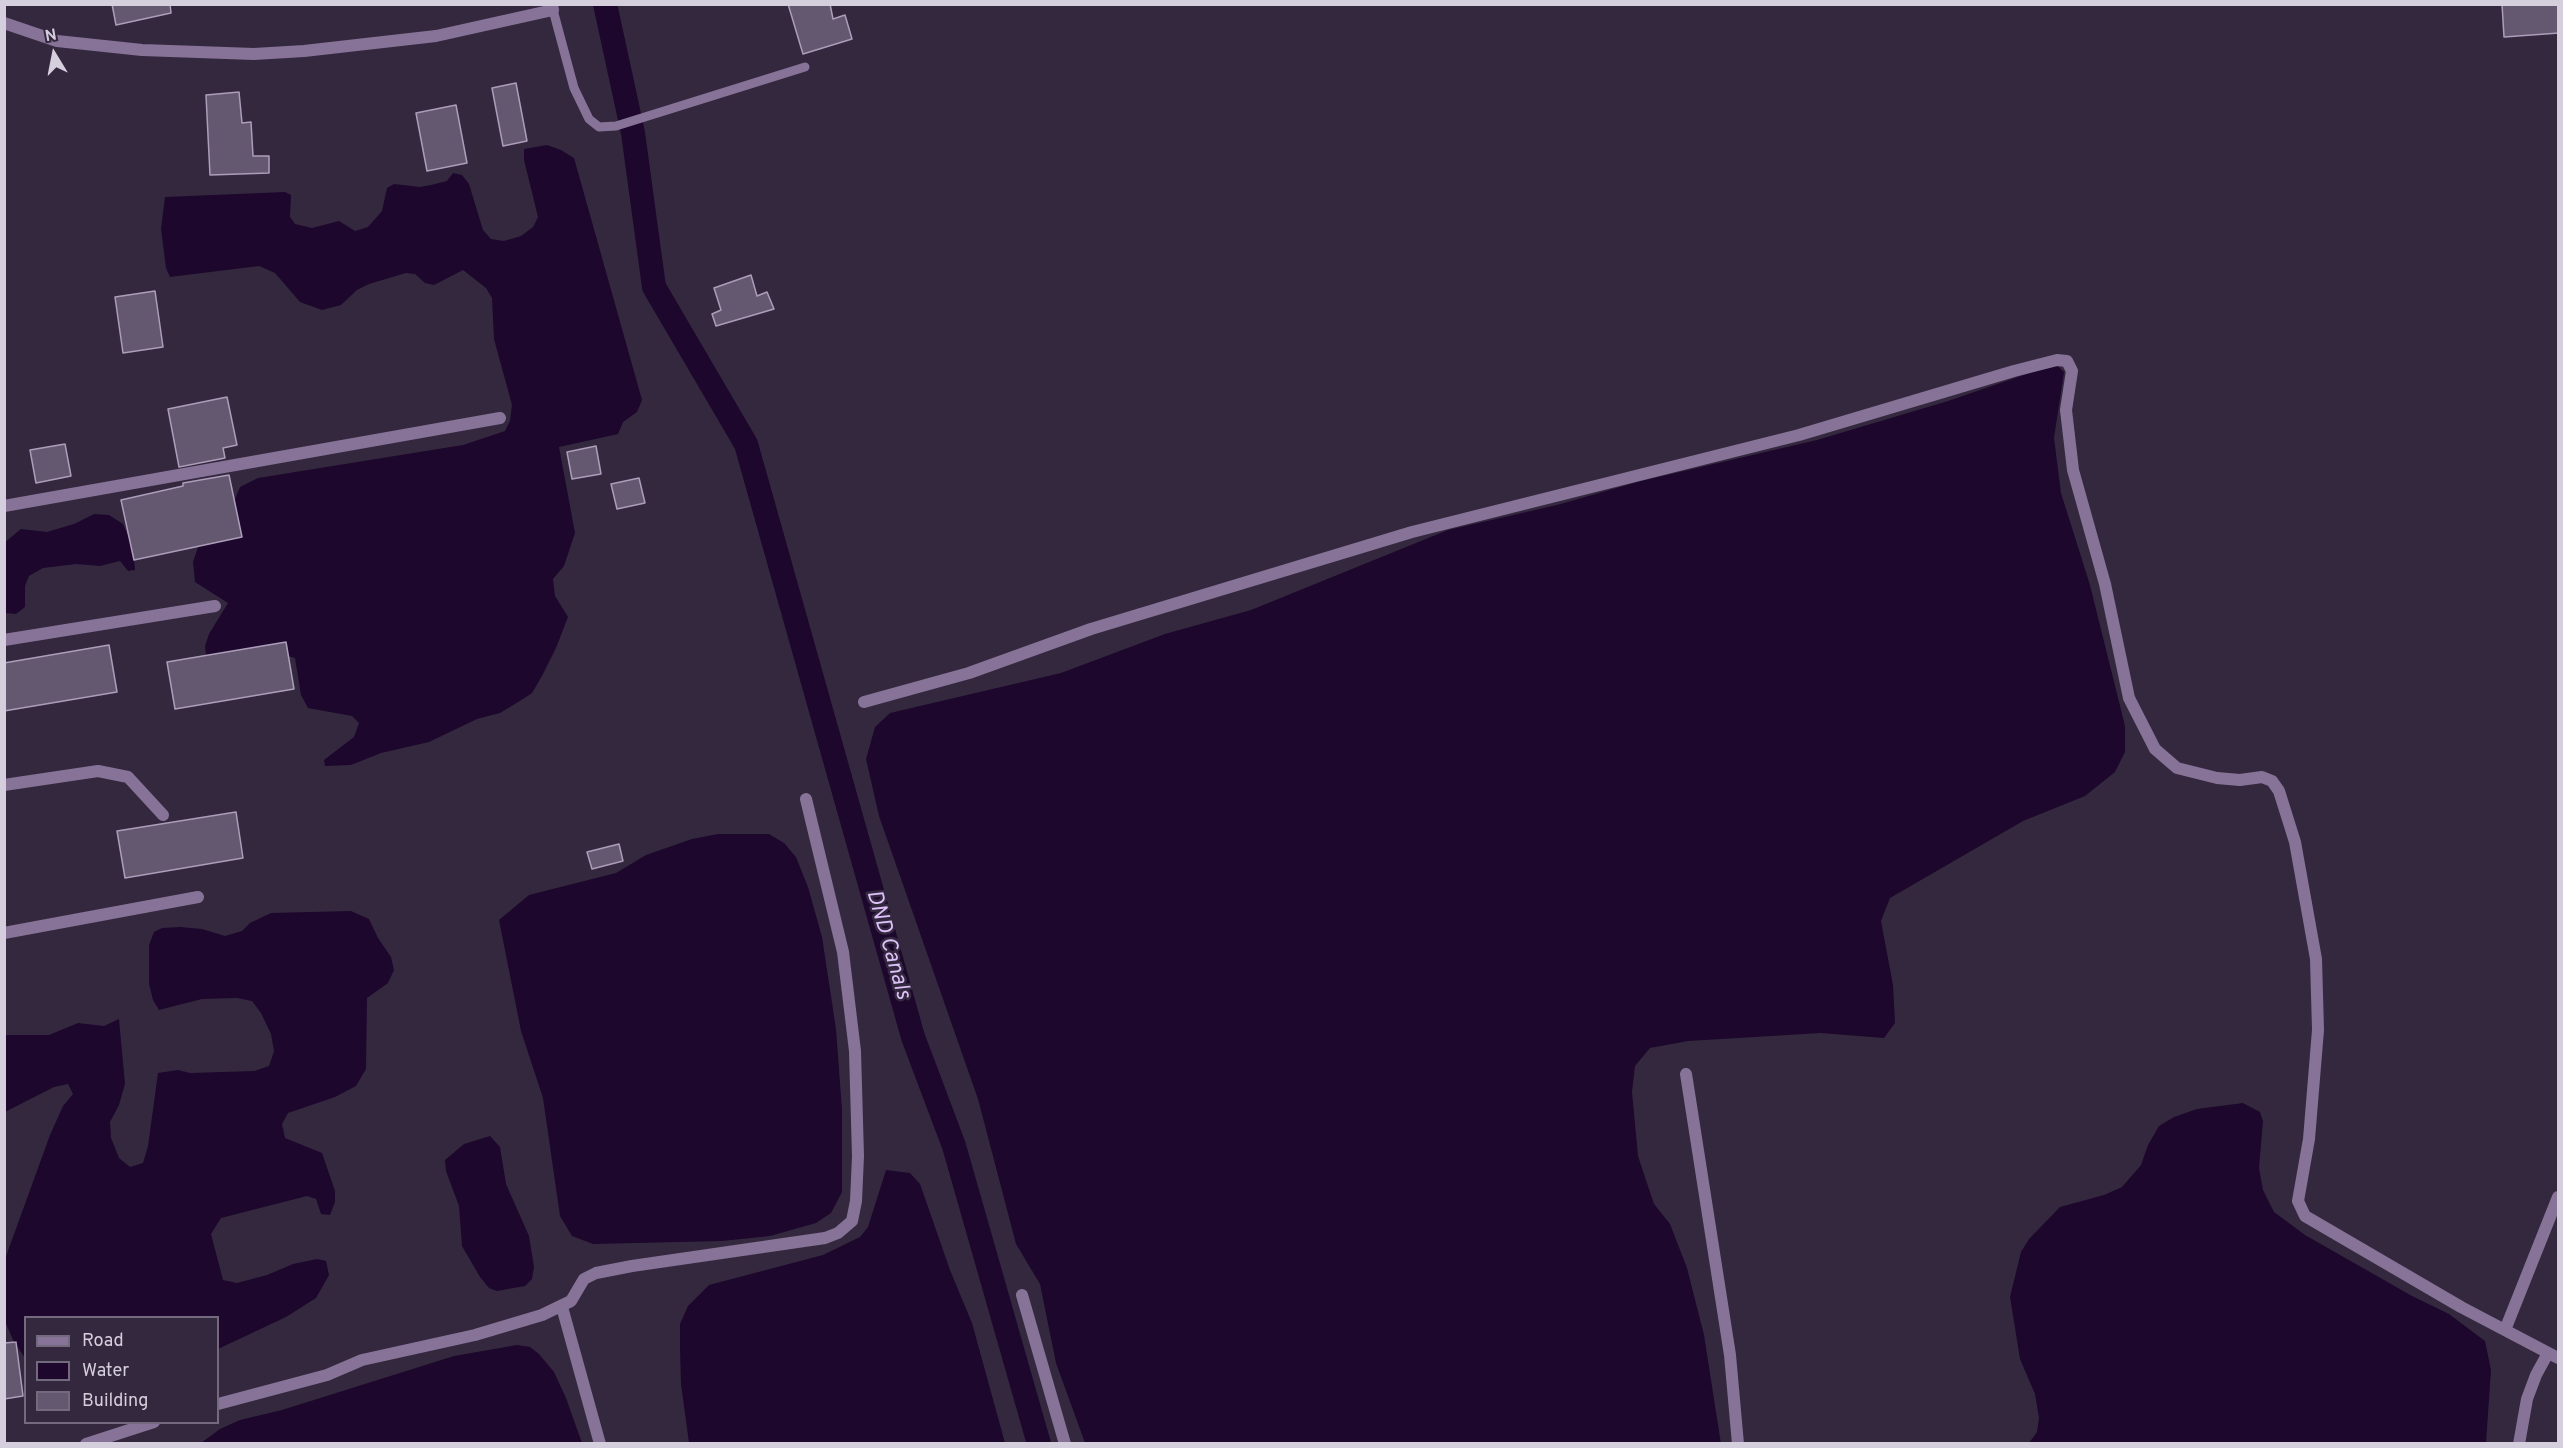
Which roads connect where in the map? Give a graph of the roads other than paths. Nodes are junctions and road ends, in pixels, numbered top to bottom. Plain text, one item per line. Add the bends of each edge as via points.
1 (553, 8) edge
2 (4, 23) edge
3 (805, 68) dead end
4 (500, 418) dead end
5 (4, 506) edge
6 (215, 606) dead end
7 (4, 640) edge
8 (864, 702) dead end
9 (4, 785) edge
10 (806, 799) dead end
11 (163, 815) dead end
12 (198, 897) dead end
13 (4, 933) edge
14 (1686, 1074) dead end
15 (2559, 1197) edge
16 (1022, 1295) dead end
17 (562, 1307) junction
18 (2505, 1330) junction
19 (2554, 1355) edge
20 (219, 1404) edge
21 (148, 1424) edge
22 (86, 1443) edge
23 (600, 1443) edge
24 (1065, 1443) edge
25 (1738, 1443) edge
26 (2519, 1443) edge

1 - 2 street via 436,36 254,54 142,50 57,41
1 - 3 lane via 574,88 589,119 599,127 616,126
4 - 5 street
6 - 7 street
8 - 18 street via 969,673 1091,629 1412,532 1799,435 2014,371 2067,361 2072,371 2066,410 2073,470 2105,584 2129,698 2155,749 2177,768 2217,778 2262,777 2272,781 2279,791 2295,842 2316,959 2318,1030 2309,1138 2298,1202 2305,1216 2321,1227
9 - 11 street via 98,771 128,777
10 - 17 street via 843,952 855,1051 858,1156 852,1221 825,1238 596,1273 584,1279 571,1301
12 - 13 street
14 - 25 street via 1730,1355
15 - 18 street
16 - 24 street
17 - 20 street via 475,1335 362,1360 327,1375
17 - 23 street
18 - 19 street
19 - 26 street via 2536,1375
21 - 22 street

